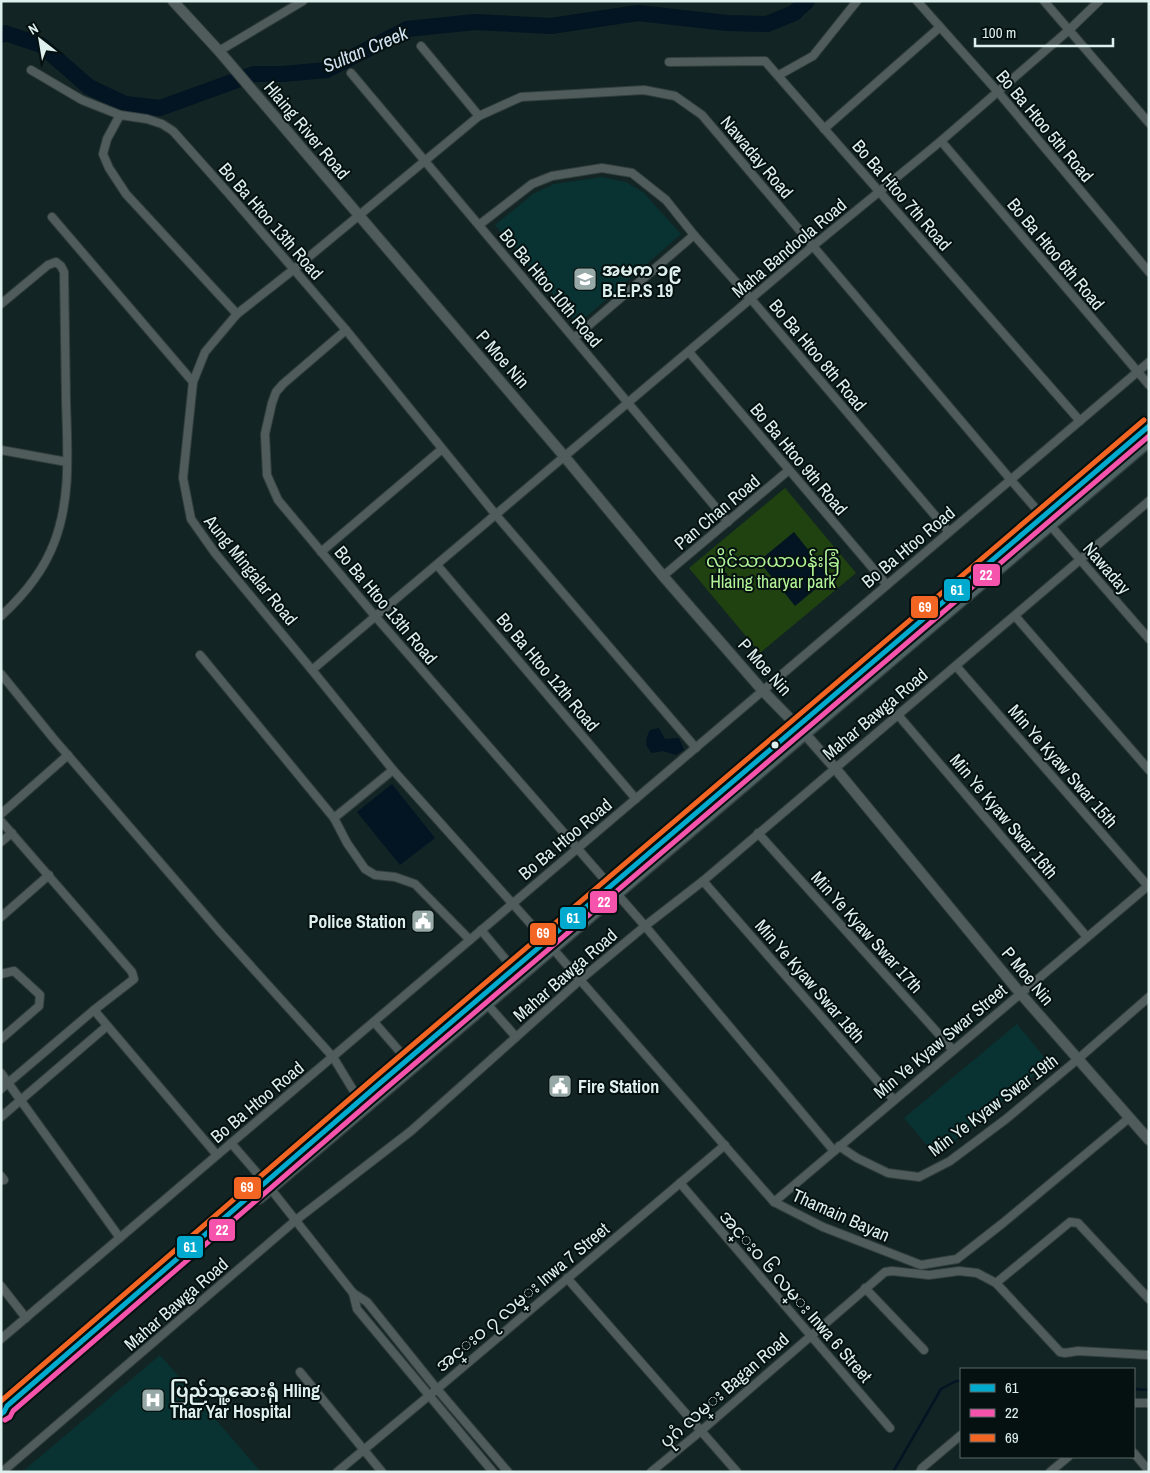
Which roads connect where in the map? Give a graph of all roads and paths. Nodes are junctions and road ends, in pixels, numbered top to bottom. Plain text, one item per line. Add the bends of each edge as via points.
1 (173, 1) edge
2 (303, 1) edge
3 (857, 1) edge
4 (917, 1) edge
5 (1044, 1) edge
6 (1099, 1) edge
7 (940, 27) junction
8 (1069, 30) junction
9 (421, 46) dead end
10 (219, 51) junction
11 (669, 62) dead end
12 (31, 70) dead end
13 (351, 73) dead end
14 (779, 75) junction
15 (998, 92) junction
16 (120, 115) junction
17 (479, 116) junction
18 (1149, 123) edge
19 (824, 128) junction
20 (941, 141) junction
21 (425, 160) junction
22 (880, 192) junction
23 (358, 215) junction
24 (52, 217) dead end
25 (479, 225) junction
26 (694, 235) junction
27 (813, 246) junction
28 (293, 270) junction
29 (1149, 272) edge
30 (751, 299) junction
31 (1, 304) edge
32 (237, 314) junction
33 (346, 330) junction
34 (574, 338) junction
35 (689, 352) junction
36 (1149, 362) edge
37 (1137, 372) junction
38 (193, 382) junction
39 (1149, 385) edge
40 (628, 403) junction
41 (1080, 421) junction
42 (1149, 426) edge
43 (1149, 441) edge
44 (442, 449) junction
45 (1, 450) edge
46 (564, 456) junction
47 (67, 462) junction
48 (789, 470) junction
49 (1011, 480) junction
50 (1149, 501) edge
51 (496, 515) junction
52 (1046, 521) junction
53 (728, 522) junction
54 (949, 532) junction
55 (321, 552) junction
56 (1079, 559) junction
57 (437, 565) junction
58 (664, 576) junction
59 (887, 585) junction
60 (1, 616) edge
61 (375, 616) junction
62 (1015, 616) junction
63 (1149, 640) edge
64 (200, 655) dead end
65 (956, 666) junction
66 (312, 670) junction
67 (1, 674) edge
68 (763, 691) junction
69 (898, 715) junction
70 (801, 730) junction
71 (696, 748) junction
72 (68, 755) junction
73 (835, 768) junction
74 (393, 770) junction
75 (1149, 770) edge
76 (636, 799) junction
77 (1, 814) edge
78 (334, 818) junction
79 (1, 821) edge
80 (12, 833) junction
81 (758, 833) junction
82 (1, 842) edge
83 (577, 849) junction
84 (49, 875) junction
85 (704, 881) junction
86 (1148, 885) edge
87 (612, 888) junction
88 (512, 904) junction
89 (1, 917) edge
90 (645, 926) junction
91 (481, 930) junction
92 (1087, 937) junction
93 (470, 940) junction
94 (550, 945) junction
95 (517, 973) junction
96 (1, 974) edge
97 (580, 980) junction
98 (1020, 993) junction
99 (1149, 997) edge
100 (487, 1004) junction
101 (94, 1010) junction
102 (374, 1022) junction
103 (108, 1026) junction
104 (516, 1037) junction
105 (1, 1040) edge
106 (952, 1050) junction
107 (333, 1057) junction
108 (1078, 1059) junction
109 (407, 1060) junction
110 (1, 1073) edge
111 (9, 1082) junction
112 (1, 1089) edge
113 (22, 1100) junction
114 (894, 1100) junction
115 (362, 1105) junction
116 (1, 1117) edge
117 (1130, 1118) junction
118 (1149, 1140) edge
119 (232, 1143) junction
120 (725, 1145) junction
121 (836, 1149) junction
122 (217, 1155) junction
123 (680, 1183) junction
124 (268, 1185) junction
125 (774, 1202) junction
126 (296, 1220) junction
127 (120, 1238) junction
128 (568, 1278) junction
129 (996, 1283) junction
130 (1, 1286) edge
131 (866, 1288) junction
132 (353, 1293) junction
133 (1149, 1299) edge
134 (26, 1318) junction
135 (810, 1336) junction
136 (1, 1339) edge
137 (924, 1350) dead end
138 (1149, 1354) edge
139 (300, 1372) dead end
140 (437, 1389) junction
141 (430, 1395) junction
142 (1135, 1402) edge
143 (1149, 1403) edge
144 (2, 1413) edge
145 (890, 1428) dead end
146 (702, 1430) junction
147 (960, 1435) edge
148 (363, 1450) junction
149 (1135, 1454) edge
150 (1067, 1458) edge
151 (1149, 1471) edge
152 (2, 1472) edge
153 (337, 1472) edge
154 (382, 1472) edge
155 (493, 1472) edge
156 (508, 1472) edge
157 (651, 1472) edge
158 (737, 1472) edge
159 (920, 1472) edge
160 (1050, 1472) edge

1 - 10 street
2 - 10 street
3 - 14 street via 812,56
4 - 7 street, Bo Ba Htoo 5th Road
5 - 8 street
6 - 8 street, Maha Bandoola Road
7 - 15 street, Bo Ba Htoo 5th Road
7 - 19 street
8 - 15 street, Maha Bandoola Road
8 - 18 street
9 - 17 street
10 - 23 street, Hlaing River Road
11 - 14 street, Bo Ba Htoo 7th Road via 765,62
12 - 16 street via 82,100
13 - 21 street, Bo Ba Htoo 10th Road
14 - 19 street, Bo Ba Htoo 7th Road
15 - 20 street, Maha Bandoola Road
15 - 29 street, Bo Ba Htoo 5th Road
16 - 28 street, Bo Ba Htoo 13th Road via 147,119 173,131
16 - 32 street via 103,154 109,168 126,194
17 - 21 street, Nawaday Road
17 - 27 street, Nawaday Road via 521,97 644,90 675,96 702,115
19 - 22 street, Bo Ba Htoo 7th Road
20 - 22 street, Maha Bandoola Road
20 - 37 street, Bo Ba Htoo 6th Road
21 - 23 street, Nawaday Road
21 - 25 street, Bo Ba Htoo 10th Road
22 - 27 street, Maha Bandoola Road
22 - 41 street, Bo Ba Htoo 7th Road
23 - 28 street, Aung Mingalar Road
23 - 46 street, P Moe Nin
24 - 38 street
25 - 26 street, Bo Ba Htoo 8th Road via 532,184 552,176 602,168 632,173 666,200
25 - 34 street, Bo Ba Htoo 10th Road
26 - 30 street, Bo Ba Htoo 8th Road
26 - 34 street
27 - 30 street, Maha Bandoola Road
27 - 49 street, Nawaday Road
28 - 32 street, Aung Mingalar Road
28 - 33 street, Bo Ba Htoo 13th Road
30 - 35 street, Maha Bandoola Road
30 - 54 street, Bo Ba Htoo 8th Road
31 - 47 street via 48,265 56,262 61,266 64,272
32 - 38 street, Aung Mingalar Road via 205,352
33 - 44 street, Bo Ba Htoo 13th Road
33 - 55 street, Bo Ba Htoo 13th Road via 276,392 265,434 267,475 278,500
34 - 40 street, Bo Ba Htoo 10th Road
35 - 40 street, Maha Bandoola Road
35 - 48 street, Bo Ba Htoo 9th Road
36 - 37 street, Bo Ba Htoo Road
37 - 39 street, Bo Ba Htoo 6th Road
37 - 41 street, Bo Ba Htoo Road
38 - 66 street, Aung Mingalar Road via 183,478 191,520 215,554
40 - 46 street, Maha Bandoola Road
40 - 53 street, Bo Ba Htoo 10th Road
41 - 49 street, Bo Ba Htoo Road
42 - 52 main road
43 - 52 main road
44 - 51 street, Bo Ba Htoo 13th Road
44 - 55 street
45 - 47 street
46 - 51 street, Maha Bandoola Road
46 - 58 street, P Moe Nin
47 - 60 street via 65,504 55,542 40,574
48 - 53 street, Pan Chan Road
48 - 59 street, Bo Ba Htoo 9th Road
49 - 52 street, Nawaday Road
49 - 54 street, Bo Ba Htoo Road
50 - 56 street, Mahar Bawga Road
51 - 57 street, Maha Bandoola Road
51 - 71 street, Bo Ba Htoo 13th Road
52 - 56 street, Nawaday
52 - 70 main road
53 - 58 street, Pan Chan Road
54 - 59 street, Bo Ba Htoo Road
55 - 61 street, Bo Ba Htoo 13th Road
56 - 62 street, Mahar Bawga Road
56 - 63 street, Nawaday
57 - 61 street, Maha Bandoola Road
57 - 76 street, Bo Ba Htoo 12th Road
58 - 68 street, P Moe Nin
59 - 68 street, Bo Ba Htoo Road
61 - 66 street, Maha Bandoola Road
61 - 83 street, Bo Ba Htoo 13th Road
62 - 65 street, Mahar Bawga Road
62 - 75 street
64 - 78 street
65 - 69 street, Mahar Bawga Road
65 - 86 street, Min Ye Kyaw Swar 15th
66 - 74 street, Aung Mingalar Road
67 - 72 street
68 - 70 street, P Moe Nin
68 - 71 street, Bo Ba Htoo Road
69 - 73 street, Mahar Bawga Road
69 - 92 street, Min Ye Kyaw Swar 16th
70 - 73 street, P Moe Nin
70 - 87 main road
71 - 76 street, Bo Ba Htoo Road
72 - 77 street
72 - 107 street
73 - 81 street, Mahar Bawga Road
73 - 98 street, P Moe Nin
74 - 78 street
74 - 88 street, Aung Mingalar Road
76 - 83 street, Bo Ba Htoo Road
78 - 93 street via 365,869 375,875 415,884
79 - 80 street
80 - 82 street
80 - 84 street
81 - 85 street, Mahar Bawga Road
81 - 106 street, Min Ye Kyaw Swar 17th
83 - 87 street, Bo Ba Htoo 13th Road
83 - 88 street, Bo Ba Htoo Road
84 - 89 street
84 - 101 street via 132,972 134,979
85 - 90 street, Mahar Bawga Road
85 - 114 street, Min Ye Kyaw Swar 18th
86 - 92 street, Min Ye Kyaw Swar Street
87 - 90 street, Min Ye Kyaw Swar 19th
87 - 94 main road
88 - 91 street, Bo Ba Htoo Road
88 - 94 street, Aung Mingalar Road
90 - 97 street, Mahar Bawga Road
90 - 121 street, Min Ye Kyaw Swar 19th
91 - 93 street, Bo Ba Htoo Road
91 - 95 street
92 - 98 street, Min Ye Kyaw Swar Street
93 - 102 street, Bo Ba Htoo Road
94 - 95 main road
94 - 97 street, Thamain Bayan
95 - 100 main road
95 - 109 main road
96 - 105 street via 14,971 40,995 39,1006
97 - 104 street, Mahar Bawga Road
97 - 120 street, Thamain Bayan
98 - 106 street, Min Ye Kyaw Swar Street
98 - 108 street, P Moe Nin
99 - 108 street, Min Ye Kyaw Swar 19th
100 - 104 street
100 - 115 main road
101 - 103 street
101 - 111 street
102 - 107 street, Bo Ba Htoo Road
102 - 109 street
103 - 113 street
103 - 122 street
104 - 126 street, Mahar Bawga Road via 411,1131
106 - 114 street, Min Ye Kyaw Swar Street
107 - 115 street
107 - 119 street, Bo Ba Htoo Road
108 - 117 street, P Moe Nin
108 - 121 street, Min Ye Kyaw Swar 19th via 950,1161 919,1177 888,1173
109 - 115 main road
110 - 111 street
111 - 112 street
111 - 113 street
113 - 116 street
113 - 127 street
114 - 121 street, Min Ye Kyaw Swar Street
115 - 124 main road
117 - 118 street, P Moe Nin
117 - 125 street, Thamain Bayan via 957,1260 921,1265 823,1228
119 - 122 street, Bo Ba Htoo Road
119 - 124 street
120 - 123 street, အင္းဝ ၇ လမ္း Inwa 7 Street
120 - 125 street, Thamain Bayan
121 - 125 street, Min Ye Kyaw Swar Street
122 - 127 street, Bo Ba Htoo Road
123 - 128 street, အင္းဝ ၇ လမ္း Inwa 7 Street
123 - 135 street, အင္းဝ ၆ လမ္း Inwa 6 Street
124 - 126 street
124 - 144 main road via 11,1411
126 - 132 street
126 - 152 street, Mahar Bawga Road
127 - 134 street, Bo Ba Htoo Road
128 - 140 street, အင္းဝ ၇ လမ္း Inwa 7 Street
128 - 146 street
129 - 131 street, ပုဂံ လမ္း Bagan Road via 977,1273 959,1271 929,1275 892,1271 885,1272
129 - 133 street via 1074,1222
129 - 138 street via 1060,1352
130 - 134 street
131 - 135 street, ပုဂံ လမ္း Bagan Road
131 - 137 street
132 - 140 street via 366,1302
132 - 141 street via 357,1309
134 - 136 street, Bo Ba Htoo Road
135 - 145 street, အင္းဝ ၆ လမ္း Inwa 6 Street
135 - 146 street, ပုဂံ လမ္း Bagan Road
139 - 148 street
140 - 141 street, အင္းဝ ၇ လမ္း Inwa 7 Street
140 - 156 street
141 - 148 street, အင္းဝ ၇ လမ္း Inwa 7 Street
141 - 155 street
142 - 143 street
146 - 157 street, ပုဂံ လမ္း Bagan Road
146 - 158 street
147 - 159 street
148 - 153 street, အင္းဝ ၇ လမ္း Inwa 7 Street
148 - 154 street
149 - 151 street
150 - 160 street

